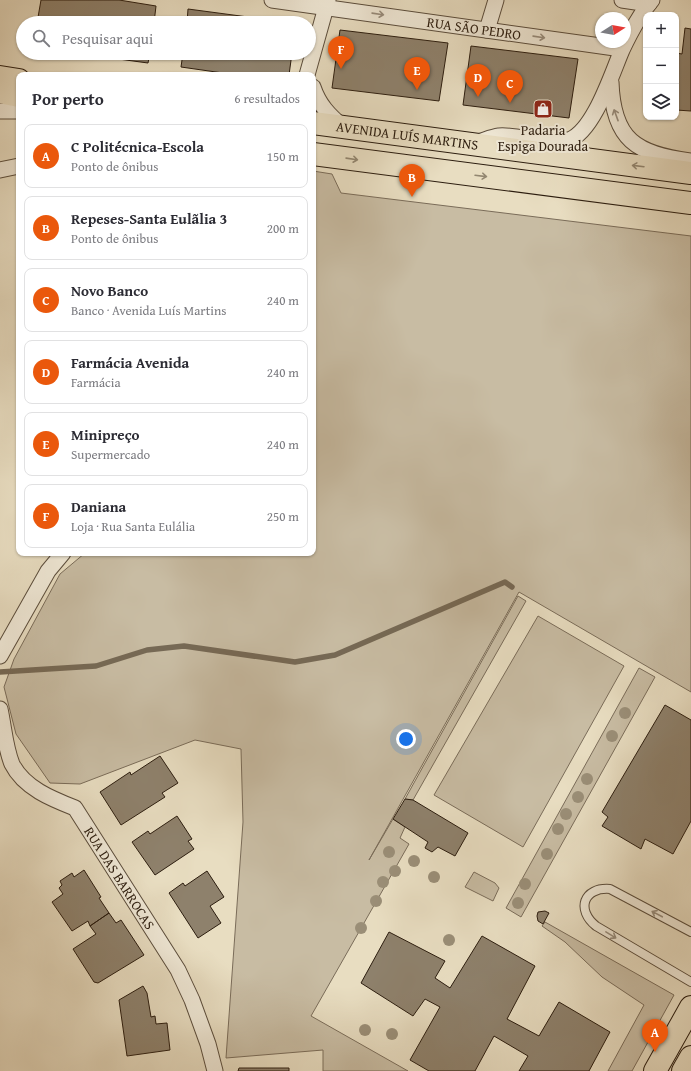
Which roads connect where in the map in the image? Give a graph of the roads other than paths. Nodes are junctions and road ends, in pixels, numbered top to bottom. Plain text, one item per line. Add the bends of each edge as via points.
1 (272, 0) edge
2 (496, 0) edge
3 (622, 0) edge
4 (650, 2) edge
5 (327, 3) edge
6 (487, 30) junction
7 (316, 48) edge
8 (622, 49) junction
9 (313, 60) edge
10 (310, 72) edge
11 (0, 77) edge
12 (16, 80) edge
13 (611, 81) junction
14 (0, 86) edge
15 (16, 88) edge
16 (0, 92) edge
17 (16, 95) edge
18 (316, 95) edge
19 (0, 111) edge
20 (16, 111) edge
21 (316, 123) edge
22 (344, 127) junction
23 (469, 144) junction
24 (316, 154) edge
25 (691, 161) edge
26 (16, 167) edge
27 (0, 170) edge
28 (691, 173) edge
29 (691, 203) edge
30 (60, 556) edge
31 (0, 656) edge
32 (0, 709) edge
33 (691, 932) edge
34 (691, 982) edge
35 (691, 1007) edge
36 (691, 1057) edge
37 (215, 1071) edge
38 (655, 1071) edge
39 (683, 1071) edge

1 - 5 street, RUA SÃO PEDRO
2 - 6 street
3 - 4 street
4 - 8 street
5 -> 6 street, RUA SÃO PEDRO
5 - 7 street
6 -> 8 street, RUA SÃO PEDRO
8 - 13 street
9 - 10 street
11 - 12 main road
13 - 23 street via 580,134 568,140 550,141 500,136
25 -> 13 street via 644,151 626,136 616,119 612,104
14 - 15 street
16 - 17 main road
18 - 22 street via 326,111
19 - 20 street
21 - 22 main road, AVENIDA LUÍS MARTINS
22 - 23 main road, AVENIDA LUÍS MARTINS
28 -> 23 main road, AVENIDA LUÍS MARTINS
24 -> 29 main road, AVENIDA LUÍS MARTINS
26 - 27 street
30 - 31 street via 48,571
32 - 37 street, RUA DAS BARROCAS via 12,763 19,776 47,796 75,808 178,970 192,1000
33 -> 34 lane via 610,889 596,890 589,894 585,901 584,909 596,926
35 - 38 main road
36 - 39 main road

